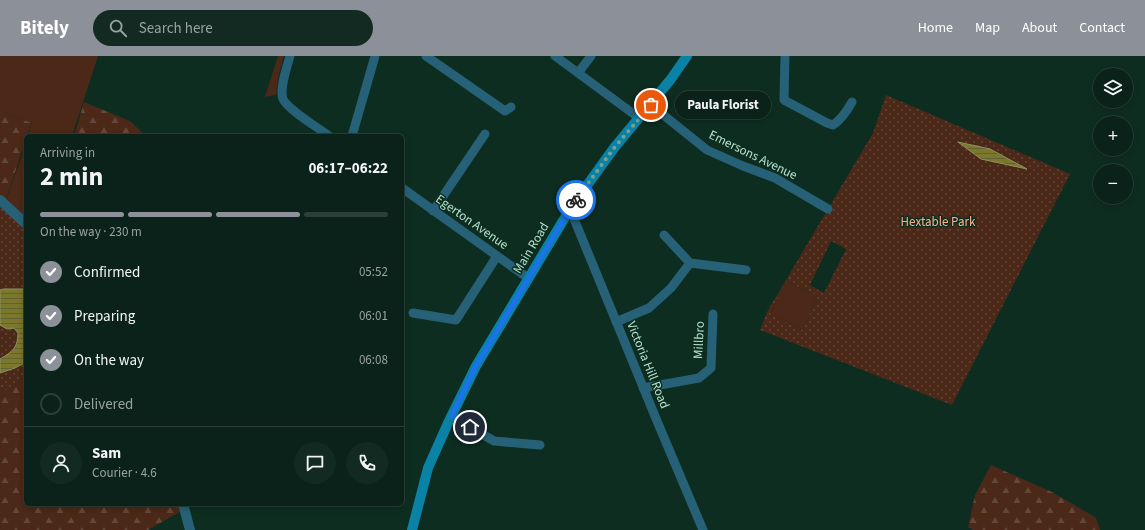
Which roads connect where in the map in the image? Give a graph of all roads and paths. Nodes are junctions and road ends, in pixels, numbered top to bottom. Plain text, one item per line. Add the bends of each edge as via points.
1 (290, 56) edge
2 (375, 56) edge
3 (426, 56) edge
4 (555, 56) edge
5 (590, 56) edge
6 (687, 56) edge
7 (785, 56) edge
8 (578, 73) junction
9 (852, 102) dead end
10 (651, 105) junction
11 (511, 107) dead end
12 (639, 118) junction
13 (326, 134) edge
14 (353, 134) edge
15 (485, 134) dead end
16 (404, 189) edge
17 (0, 200) edge
18 (570, 209) junction
19 (828, 209) dead end
20 (433, 211) junction
21 (24, 222) edge
22 (664, 234) dead end
23 (497, 256) junction
24 (690, 263) junction
25 (746, 270) dead end
26 (528, 278) junction
27 (413, 313) dead end
28 (713, 314) dead end
29 (616, 322) junction
30 (643, 388) junction
31 (452, 416) junction
32 (540, 445) dead end
33 (184, 506) edge
34 (190, 530) edge
35 (412, 530) edge
36 (703, 530) edge

1 - 13 street via 283,81 283,98 290,107
2 - 14 street
3 - 11 street via 505,111
4 - 8 street
5 - 8 street
6 - 10 main road, Main Road
7 - 9 street via 784,100 833,125 844,115
8 - 12 street
10 - 12 main road, Main Road
10 - 19 street, Emersons Avenue via 707,150 775,178
12 - 18 main road, Main Road
15 - 20 street
16 - 20 street, Egerton Avenue
17 - 21 street
18 - 26 main road, Main Road
18 - 29 street, Victoria Hill Road
20 - 23 street, Egerton Avenue
22 - 24 street
23 - 26 street, Egerton Avenue
23 - 27 street via 456,320
24 - 25 street
24 - 29 street via 671,288 650,308
26 - 31 main road, Main Road via 476,366
28 - 30 street, Millbro via 711,368 699,378
29 - 30 street, Victoria Hill Road
30 - 36 street, Victoria Hill Road
31 - 32 street via 494,441
31 - 35 main road, Main Road via 427,473
33 - 34 street

